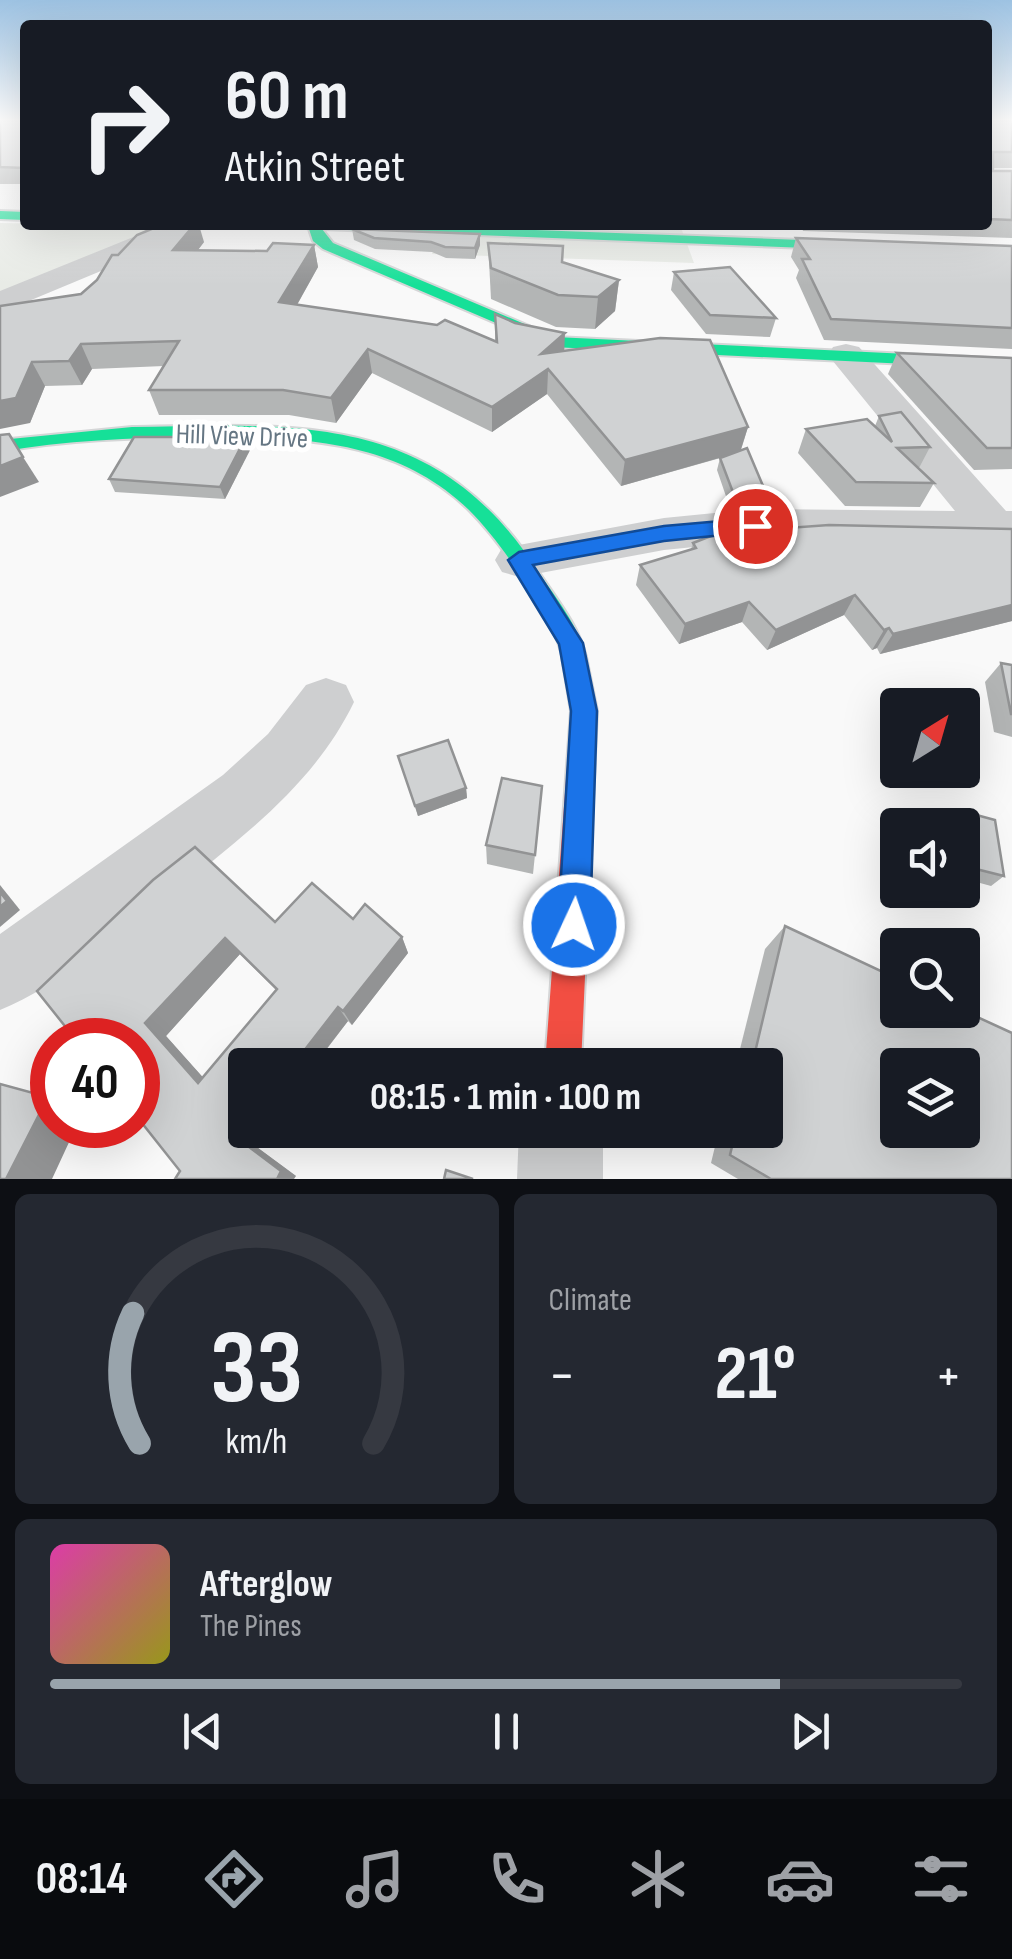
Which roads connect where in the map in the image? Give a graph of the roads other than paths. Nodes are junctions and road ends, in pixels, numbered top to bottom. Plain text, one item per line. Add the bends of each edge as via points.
1 (174, 230) edge
2 (317, 230) edge
3 (423, 230) edge
4 (1012, 252) edge
5 (0, 303) edge
6 (846, 355) junction
7 (1012, 364) edge
8 (0, 446) edge
9 (1002, 526) edge
10 (519, 560) junction
11 (326, 702) dead end
12 (0, 973) edge
13 (564, 1048) edge
14 (561, 1148) edge
15 (560, 1179) edge

1 - 5 street
2 - 6 street via 328,246 552,342
3 - 4 street
6 - 7 street
6 - 9 street
8 - 10 street, Hill View Drive via 122,432 289,432 364,444 424,470 476,505
9 - 10 street via 755,526 664,534
10 - 13 street, Hill View Drive via 571,643 584,711
11 - 12 street via 289,754 245,796
14 - 15 street

